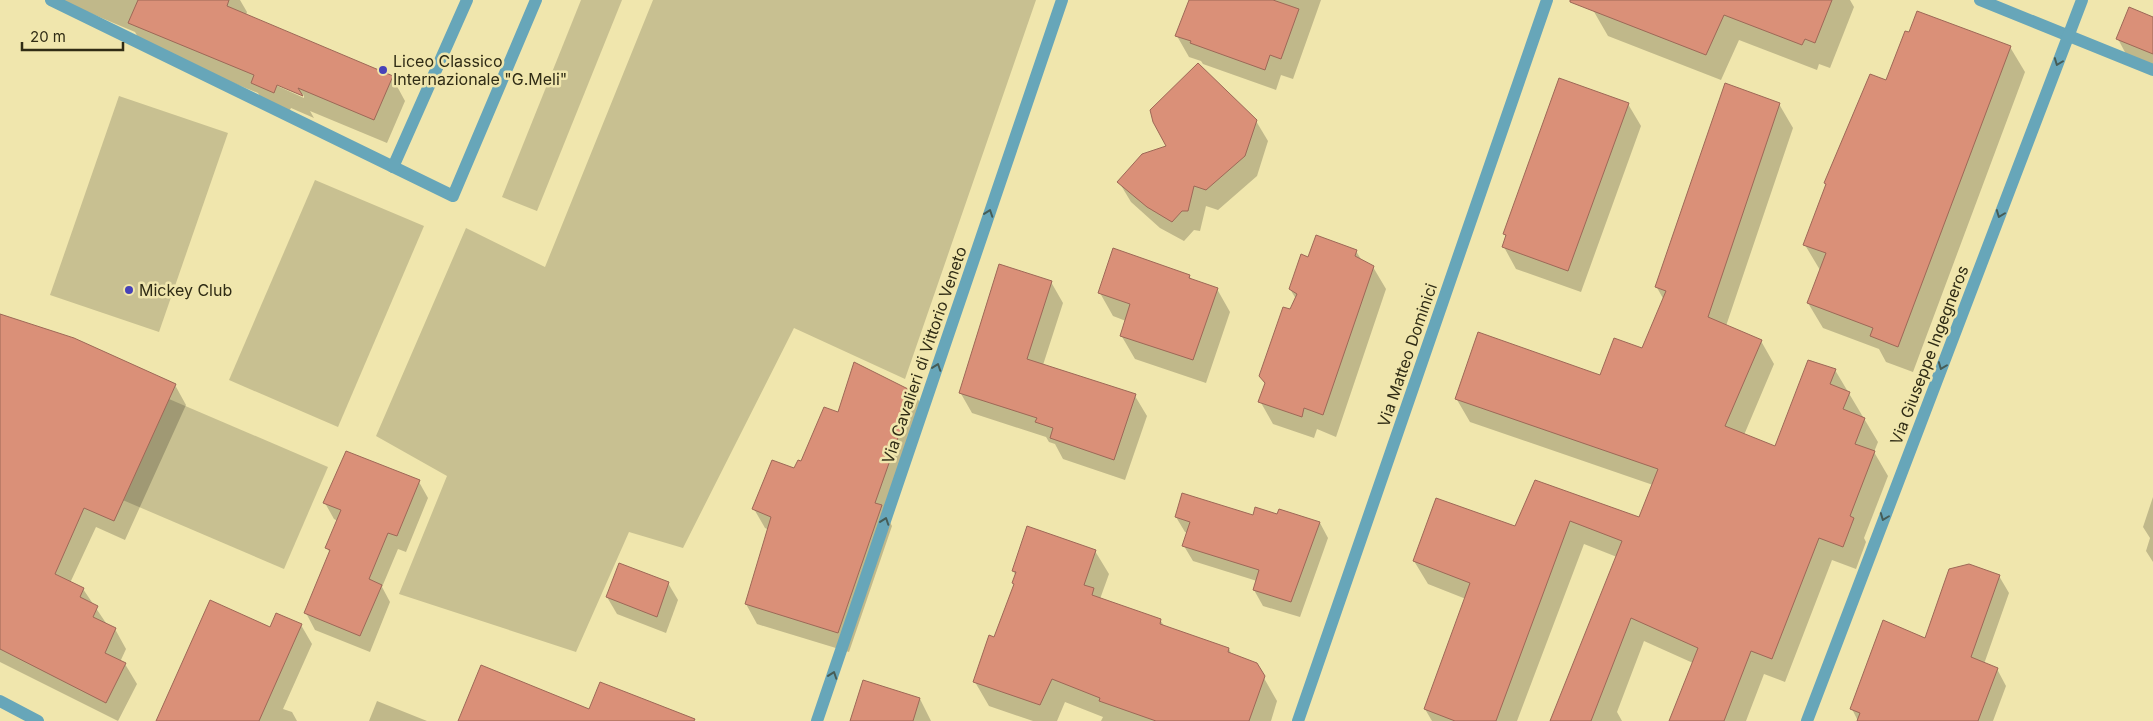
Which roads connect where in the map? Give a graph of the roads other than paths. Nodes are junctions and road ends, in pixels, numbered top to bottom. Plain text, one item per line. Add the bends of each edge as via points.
1 (51, 0) edge
2 (466, 0) edge
3 (536, 0) edge
4 (1062, 0) edge
5 (1547, 0) edge
6 (1980, 0) edge
7 (2082, 0) edge
8 (2068, 35) junction
9 (2153, 70) edge
10 (393, 167) junction
11 (0, 702) edge
12 (38, 721) edge
13 (817, 721) edge
14 (1298, 721) edge
15 (1807, 721) edge

1 - 10 street
2 - 10 street
3 - 10 street via 453,196
13 -> 4 street, Via Cavalieri di Vittorio Veneto
5 - 14 street, Via Matteo Dominici
6 - 8 street
7 - 8 street, Via Giuseppe Ingegneros
8 - 9 street
8 -> 15 street, Via Giuseppe Ingegneros
11 - 12 street

